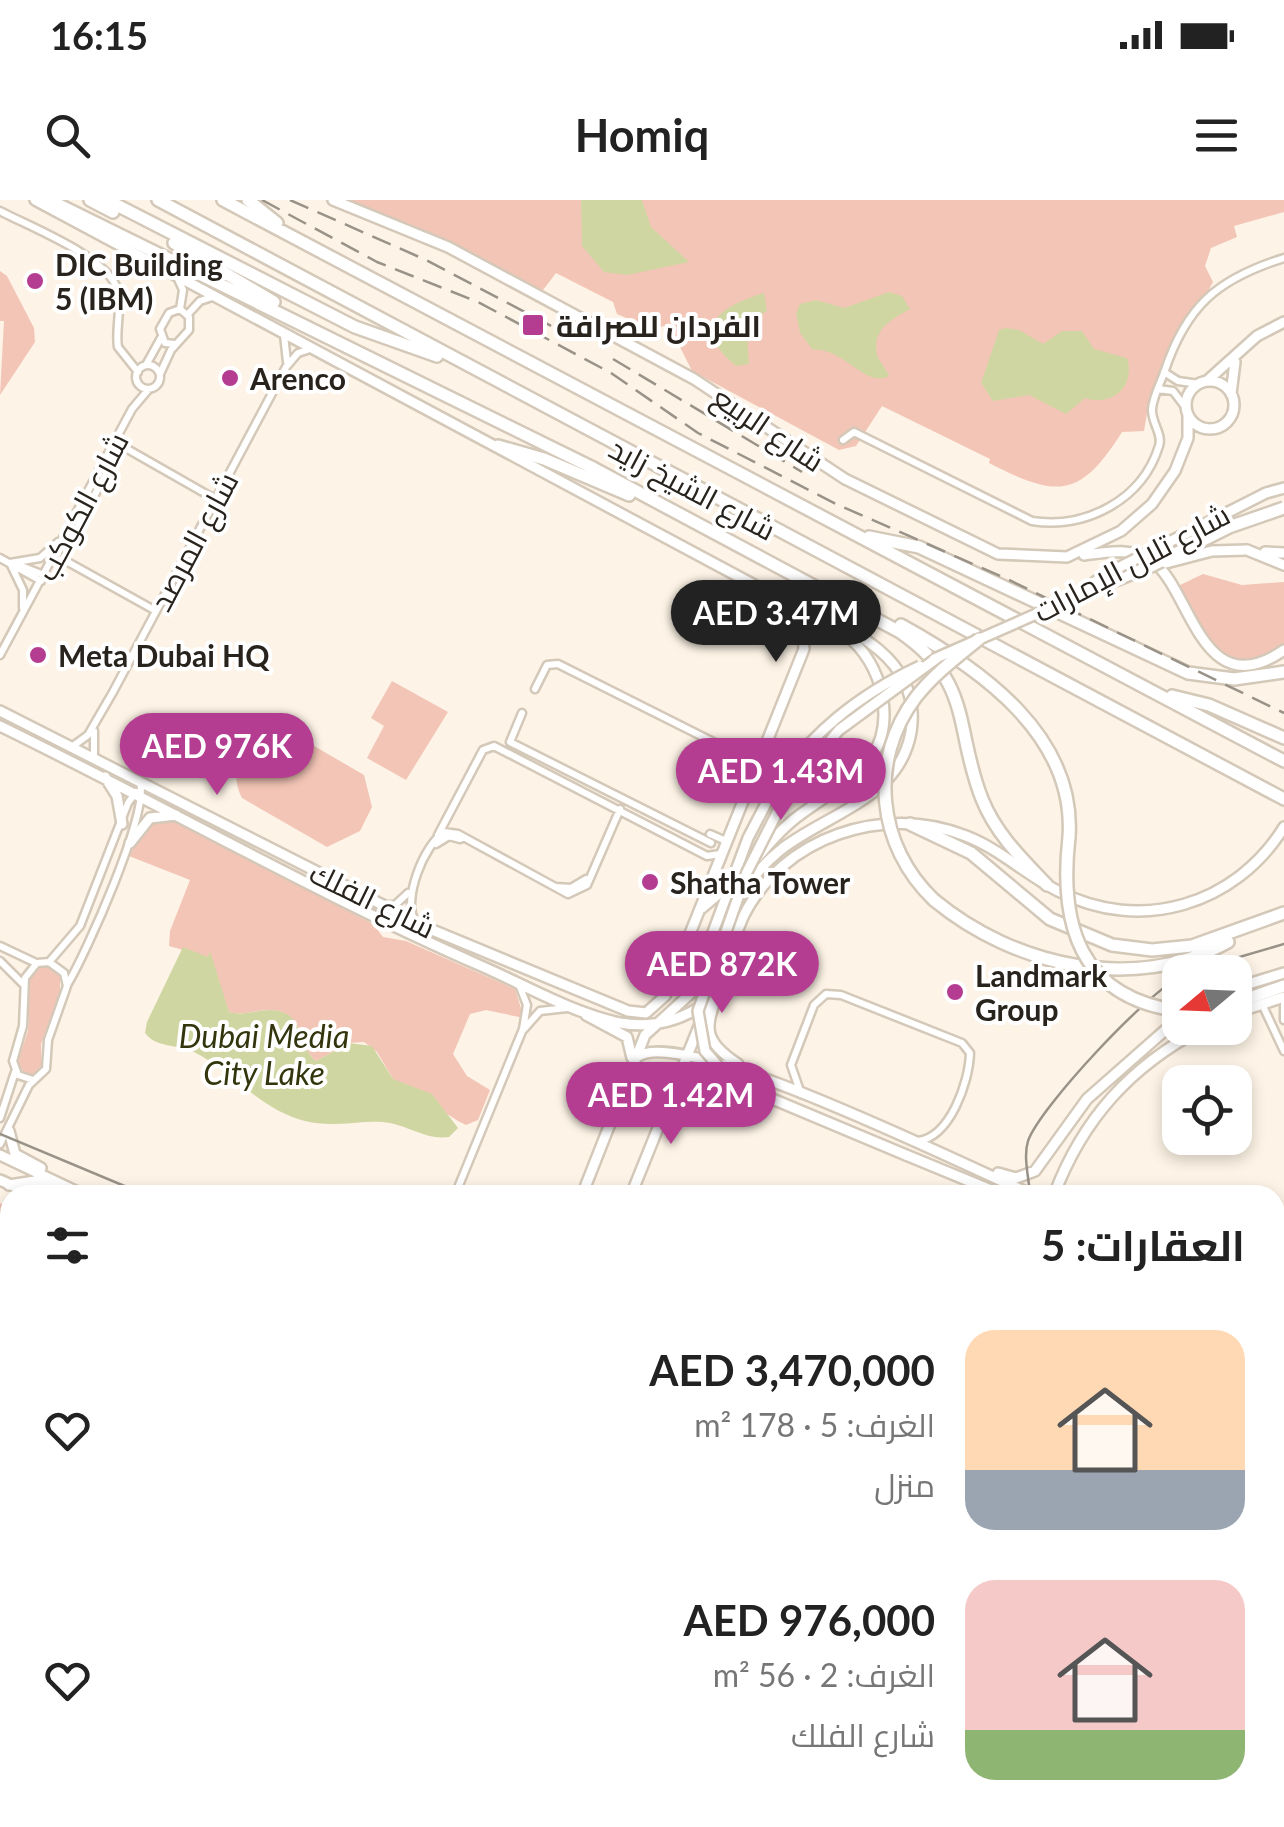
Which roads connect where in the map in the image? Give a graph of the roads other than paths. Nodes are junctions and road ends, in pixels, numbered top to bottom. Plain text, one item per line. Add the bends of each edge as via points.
1 (35, 200) edge
2 (49, 200) edge
3 (90, 200) edge
4 (107, 200) edge
5 (158, 200) edge
6 (223, 200) edge
7 (248, 200) edge
8 (333, 200) edge
9 (0, 212) edge
10 (292, 236) junction
11 (1284, 258) edge
12 (174, 274) junction
13 (216, 296) junction
14 (184, 312) junction
15 (1284, 322) edge
16 (315, 328) junction
17 (281, 330) junction
18 (161, 337) junction
19 (175, 344) junction
20 (315, 348) junction
21 (448, 358) junction
22 (1236, 358) junction
23 (146, 366) junction
24 (286, 367) junction
25 (138, 372) junction
26 (1164, 372) junction
27 (160, 374) junction
28 (1181, 382) junction
29 (1202, 383) junction
30 (139, 385) junction
31 (148, 390) junction
32 (1158, 390) junction
33 (1175, 393) junction
34 (1230, 394) junction
35 (132, 409) junction
36 (1187, 412) junction
37 (1211, 429) junction
38 (843, 440) dead end
39 (115, 442) junction
40 (498, 446) junction
41 (1184, 453) junction
42 (116, 456) dead end
43 (1284, 488) edge
44 (216, 499) junction
45 (656, 503) junction
46 (1284, 508) edge
47 (66, 534) junction
48 (864, 537) junction
49 (1247, 550) junction
50 (1284, 553) edge
51 (1066, 557) junction
52 (0, 558) edge
53 (10, 563) junction
54 (1153, 565) junction
55 (1284, 565) edge
56 (42, 578) junction
57 (758, 587) junction
58 (1075, 596) junction
59 (865, 610) junction
60 (156, 612) junction
61 (22, 615) junction
62 (820, 617) junction
63 (978, 639) junction
64 (1284, 650) edge
65 (0, 655) edge
66 (937, 658) junction
67 (1284, 672) edge
68 (535, 689) dead end
69 (1161, 694) junction
70 (0, 711) edge
71 (522, 713) dead end
72 (99, 716) junction
73 (0, 726) edge
74 (1284, 738) edge
75 (73, 746) junction
76 (94, 756) junction
77 (1284, 761) edge
78 (757, 764) junction
79 (103, 774) junction
80 (138, 778) junction
81 (154, 786) junction
82 (141, 792) junction
83 (610, 792) junction
84 (600, 799) junction
85 (1284, 799) edge
86 (611, 805) junction
87 (620, 809) junction
88 (179, 815) junction
89 (122, 824) junction
90 (910, 824) junction
91 (1284, 828) edge
92 (438, 835) junction
93 (466, 840) junction
94 (726, 841) junction
95 (130, 843) junction
96 (429, 853) junction
97 (720, 854) junction
98 (415, 884) junction
99 (731, 884) junction
100 (1047, 885) junction
101 (737, 903) junction
102 (382, 905) junction
103 (724, 905) junction
104 (700, 909) junction
105 (1284, 913) edge
106 (416, 922) junction
107 (1250, 926) junction
108 (0, 946) edge
109 (0, 961) edge
110 (49, 962) junction
111 (37, 963) junction
112 (722, 966) junction
113 (1284, 973) edge
114 (517, 982) junction
115 (1252, 983) edge
116 (24, 985) junction
117 (66, 986) junction
118 (1284, 986) edge
119 (1252, 996) edge
120 (1284, 998) edge
121 (707, 1002) junction
122 (1261, 1003) junction
123 (1252, 1006) edge
124 (1162, 1007) edge
125 (579, 1008) junction
126 (1284, 1020) edge
127 (654, 1024) junction
128 (523, 1030) junction
129 (1162, 1030) edge
130 (1176, 1045) edge
131 (659, 1048) junction
132 (1284, 1051) edge
133 (687, 1054) junction
134 (633, 1062) junction
135 (15, 1070) junction
136 (743, 1070) junction
137 (33, 1080) junction
138 (781, 1085) junction
139 (717, 1089) dead end
140 (802, 1094) junction
141 (670, 1099) junction
142 (0, 1118) edge
143 (9, 1131) junction
144 (914, 1142) junction
145 (0, 1144) edge
146 (0, 1156) edge
147 (980, 1170) junction
148 (954, 1175) junction
149 (5, 1182) edge
150 (58, 1183) junction
151 (44, 1185) edge
152 (62, 1185) edge
153 (460, 1185) edge
154 (586, 1185) edge
155 (635, 1185) edge
156 (971, 1185) edge
157 (978, 1185) edge
158 (1012, 1185) edge
159 (1059, 1185) edge

1 - 12 main road
2 - 16 highway
3 - 16 highway
4 - 21 highway via 355,327
5 - 21 highway, شارع الشيخ زايد
6 - 10 highway, شارع الشيخ زايد
7 - 10 highway
8 - 51 main road, شارع الربيع via 428,236 664,363 846,479 977,546 1021,558
9 - 25 street via 110,275 120,301 118,347
10 - 48 highway, شارع الشيخ زايد
11 - 26 street via 1232,279 1206,298 1177,335
12 - 13 main road
12 - 14 street
13 - 14 street
13 - 17 main road
14 - 18 street via 166,316
14 - 19 street via 189,330
15 - 22 main road
16 - 45 highway
17 - 20 main road
17 - 24 street via 289,348
18 - 19 street
18 - 23 street
19 - 27 street
20 - 24 street, شارع المرصد via 298,353
20 - 40 main road
21 - 85 highway, شارع الشيخ زايد
22 - 29 main road
22 - 34 main road
23 - 25 street
23 - 27 street
24 - 44 street, شارع المرصد
25 - 30 street
26 - 28 street
26 - 32 street
27 - 31 street
28 - 29 street
28 - 33 street
29 - 34 main road via 1220,384
29 - 36 main road via 1189,394
30 - 31 street
30 - 35 street, شارع الكوكب
31 - 35 street, شارع الكوكب
32 - 33 street
32 - 38 street via 1152,410 1159,446 1141,477 1107,509 1078,521 1017,516 854,432
33 - 36 street
34 - 37 main road via 1230,417
35 - 39 street, شارع الكوكب
36 - 37 main road via 1198,426
36 - 41 main road, شارع الربيع
37 - 41 main road, شارع الربيع
39 - 44 street
39 - 47 street, شارع الكوكب
40 - 45 highway
40 - 57 main road
41 - 51 main road, شارع الربيع via 1137,519
42 - 60 street via 66,548 66,561
43 - 58 main road, شارع تلال الإمارات, bridge via 1104,575
44 - 60 street, شارع المرصد
45 - 59 highway
46 - 54 highway, bridge
47 - 53 street via 40,558
47 - 56 street, شارع الكوكب
48 - 67 highway via 919,547 1188,673 1234,680
48 - 69 highway, شارع الشيخ زايد
49 - 50 main road
49 - 54 main road, bridge
49 - 55 main road
51 - 64 main road via 1118,551 1143,556 1163,570 1196,634 1216,654 1250,663
52 - 53 street
53 - 56 street
53 - 61 street via 23,590
54 - 58 highway, bridge
56 - 61 street, شارع الكوكب
57 - 62 main road
57 - 78 main road via 799,618 806,640
58 - 63 main road, شارع تلال الإمارات, bridge
59 - 100 highway via 909,638 946,678 990,816
59 - 124 highway, bridge via 938,647 1035,728 1066,784 1065,899 1084,953 1125,994
60 - 72 street, شارع المرصد
61 - 65 street, شارع الكوكب
62 - 101 main road, bridge via 879,648 896,666 912,722 908,746 873,792 783,845
62 - 103 main road via 852,638 874,670 883,707 880,738 853,780 780,832
63 - 66 main road, شارع تلال الإمارات, bridge
63 - 107 highway, bridge via 916,697 887,762 890,831 904,864 934,900 1019,951 1096,968 1185,960
66 - 99 main road, bridge via 840,714 799,752 772,792
66 - 101 main road, bridge via 860,712 819,751 774,814
68 - 78 street via 554,663
69 - 74 highway via 1198,701
69 - 77 highway, شارع الشيخ زايد
70 - 75 main road, شارع الفلك
71 - 83 street via 510,742
72 - 75 street, شارع المرصد via 84,741
72 - 76 street, شارع المرصد
73 - 79 main road, شارع الفلك
75 - 76 main road, شارع الفلك
76 - 80 main road, شارع الفلك
78 - 94 main road
79 - 82 main road, شارع الفلك
79 - 89 main road
80 - 81 main road, شارع الفلك
80 - 82 street
81 - 82 street
81 - 102 main road, شارع الفلك
82 - 88 main road, شارع الفلك
82 - 89 street
82 - 95 street
83 - 84 street
83 - 86 street
83 - 94 street
84 - 86 street
84 - 92 street via 500,748 483,750
86 - 87 street
87 - 93 street via 586,885 575,893 562,893
87 - 97 street via 712,858
88 - 95 main road via 150,818
88 - 114 main road, شارع الفلك
89 - 110 street via 80,926
90 - 100 main road via 969,837
90 - 107 highway via 971,853 1050,919 1099,942 1179,948
90 - 112 main road via 853,830 789,859 754,898
91 - 100 main road via 1237,880 1175,908 1109,908
92 - 93 street via 451,832
92 - 96 street
93 - 96 street via 442,838
94 - 97 main road
95 - 117 street
96 - 98 street
97 - 104 main road
98 - 102 street via 402,900
98 - 106 street via 409,904
99 - 103 main road
99 - 104 main road
101 - 148 main road, bridge via 699,1002 698,1027 709,1058 739,1086
102 - 106 main road, شارع الفلك
103 - 127 main road via 687,998
104 - 106 main road, شارع الفلك via 664,1000 641,1014
105 - 107 highway
108 - 111 street
109 - 116 street
110 - 111 street
110 - 117 street via 64,973
111 - 116 street
112 - 121 main road
112 - 136 main road via 708,1032 716,1049
113 - 115 main road
114 - 125 main road, شارع الفلك
114 - 128 street via 527,1004
116 - 135 street
117 - 137 street via 46,1069
118 - 119 highway
120 - 122 main road
120 - 126 street
121 - 127 main road, شارع الفلك
121 - 133 main road
122 - 123 main road
122 - 132 street
125 - 127 main road, شارع الفلك via 620,1022
125 - 128 street via 544,1009
125 - 134 main road via 627,1037
127 - 134 main road
128 - 153 street
129 - 147 main road via 1087,1099 1035,1171 1016,1178
130 - 159 main road via 1111,1095 1082,1134
131 - 133 main road
131 - 134 main road
131 - 141 main road via 678,1063
133 - 136 main road
133 - 141 main road
134 - 154 main road
135 - 137 street
135 - 142 street
136 - 138 main road
137 - 143 street
138 - 139 main road via 723,1072 715,1079
138 - 140 main road
140 - 144 main road
140 - 144 street via 791,1065 813,1008 826,994 962,1043 969,1066 946,1125 934,1138
141 - 155 main road
143 - 145 street
143 - 150 main road via 15,1154
144 - 147 main road
146 - 150 main road
147 - 158 main road
148 - 156 main road
148 - 157 main road
149 - 151 main road
150 - 152 main road

